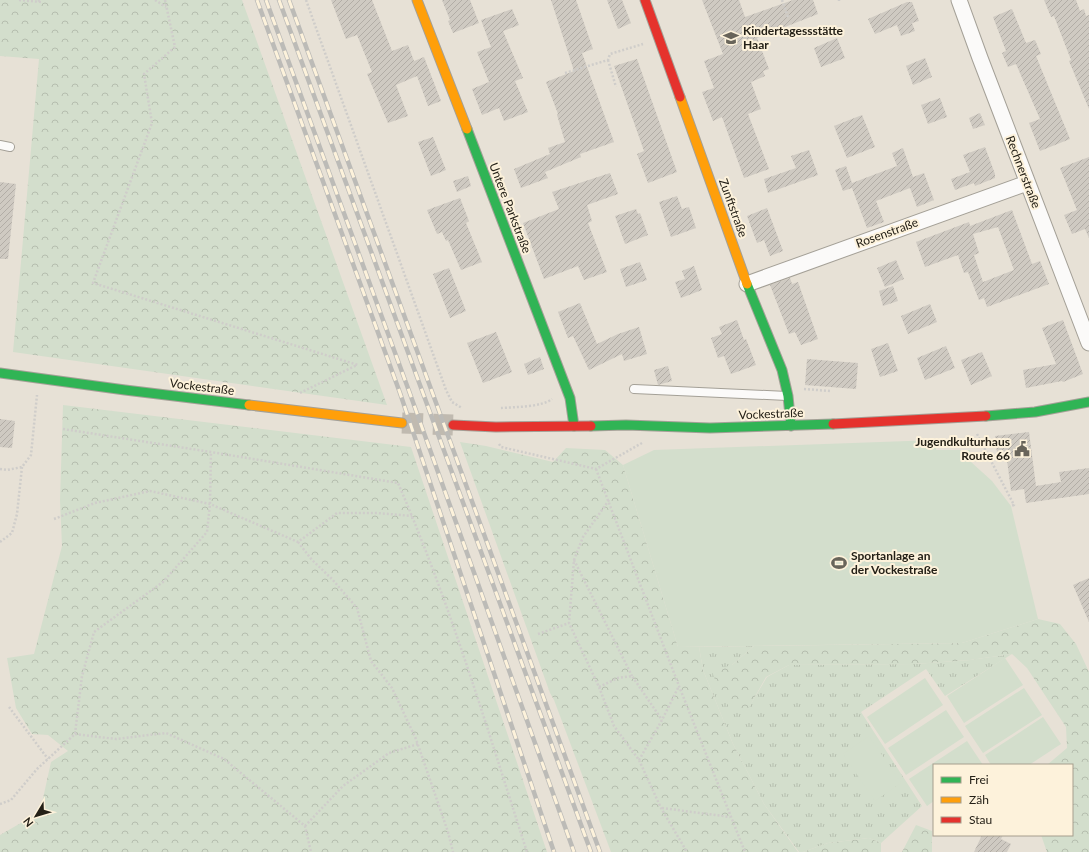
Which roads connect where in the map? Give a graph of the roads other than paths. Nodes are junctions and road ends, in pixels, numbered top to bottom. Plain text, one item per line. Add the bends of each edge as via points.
1 (417, 0) edge
2 (645, 0) edge
3 (959, 0) edge
4 (0, 146) edge
5 (10, 147) dead end
6 (1027, 183) junction
7 (747, 284) junction
8 (1089, 343) edge
9 (0, 373) edge
10 (634, 389) dead end
11 (788, 392) junction
12 (1089, 402) edge
13 (402, 423) tunnel mouth
14 (453, 425) tunnel mouth
15 (574, 426) junction
16 (791, 426) junction

1 - 15 main road, Untere Parkstraße via 566,388 574,414
2 - 7 main road, Zunftstraße
3 - 6 street, Rechnerstraße
4 - 5 lane
6 - 7 street, Rosenstraße
6 - 8 street, Rechnerstraße
7 - 11 main road, Zunftstraße via 782,370
9 - 13 main road, Vockestraße
10 - 11 lane
11 - 16 main road, Zunftstraße
12 - 16 main road, Vockestraße via 1035,412
14 - 15 main road, Vockestraße
15 - 16 main road, Vockestraße

